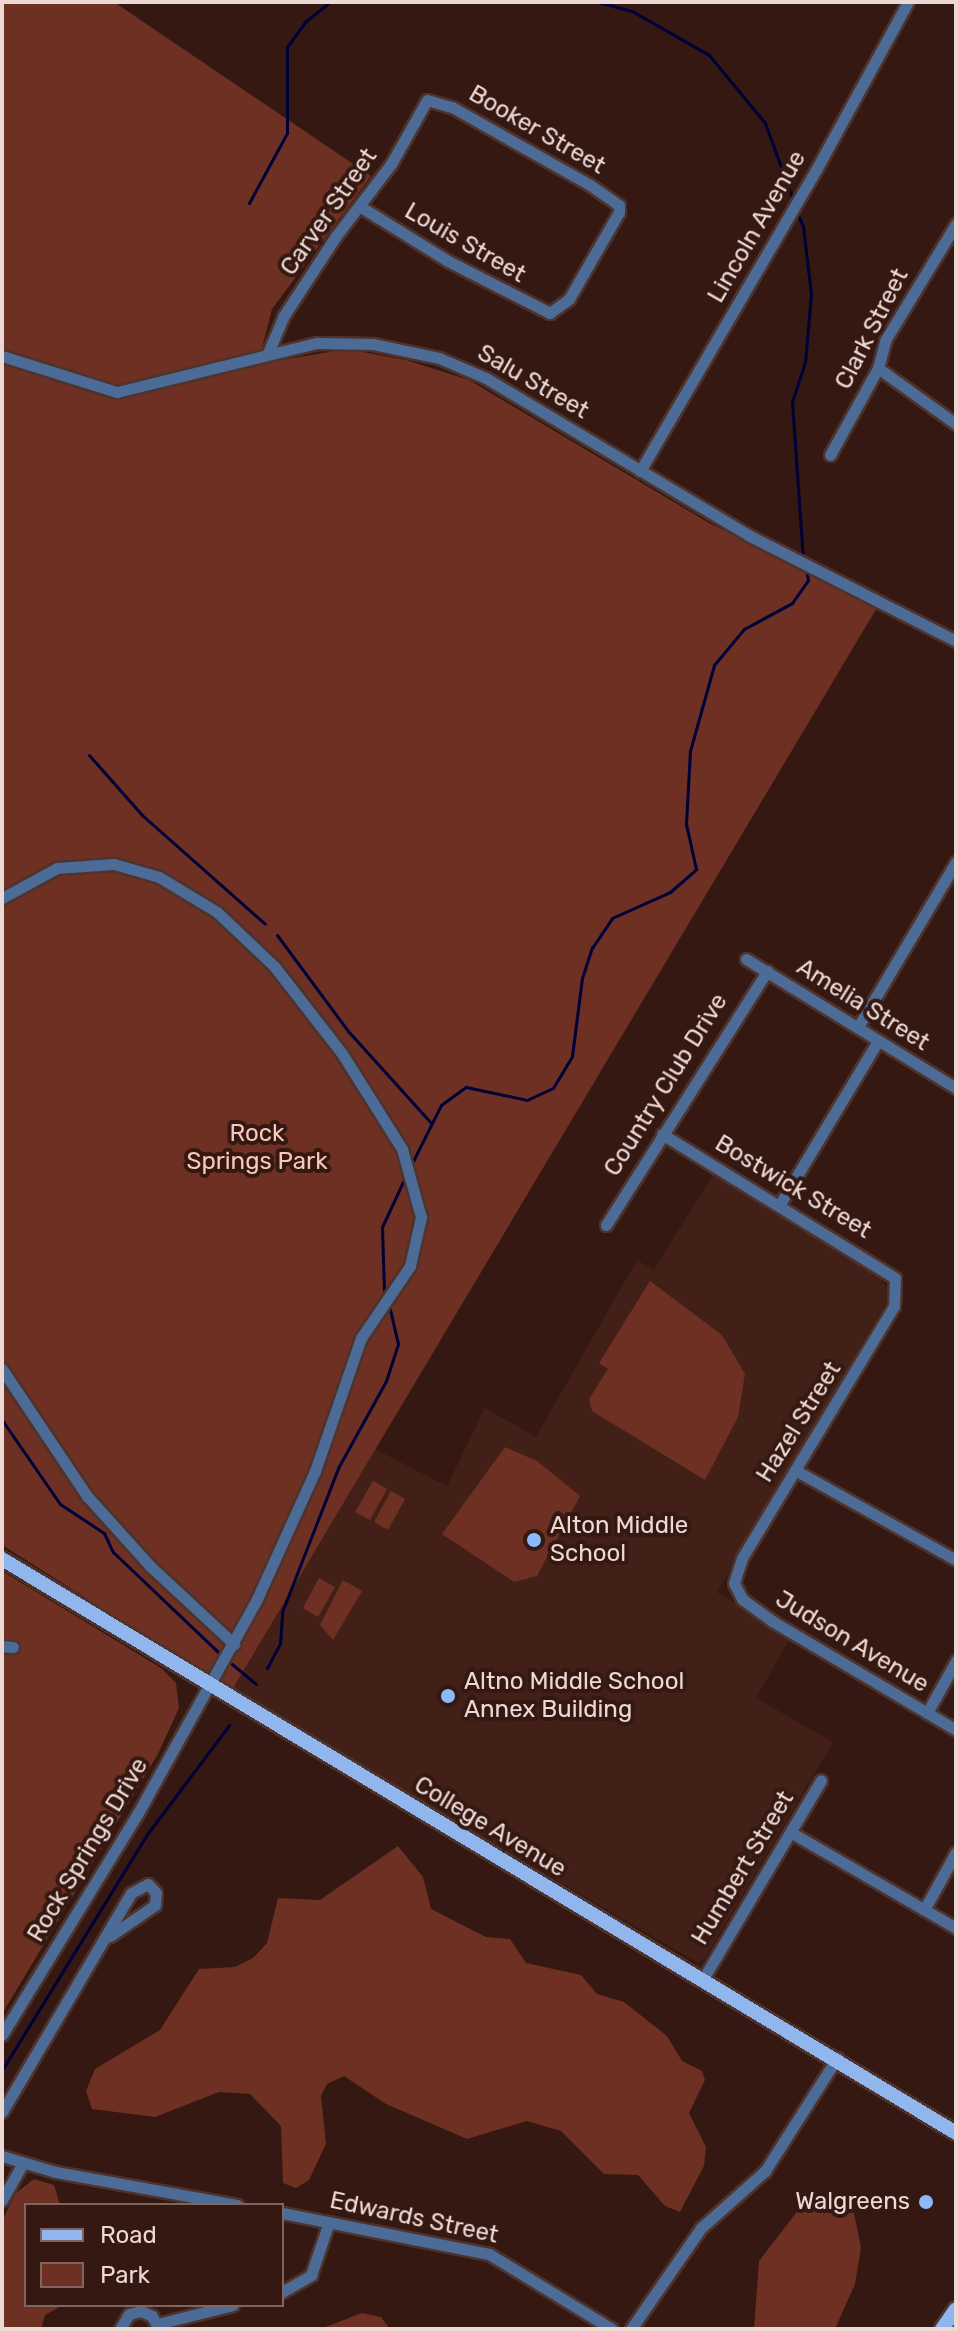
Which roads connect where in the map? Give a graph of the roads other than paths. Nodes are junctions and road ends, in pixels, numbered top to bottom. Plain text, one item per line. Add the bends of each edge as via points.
1 (908, 2) edge
2 (430, 99) joint
3 (361, 207) junction
4 (956, 224) edge
5 (550, 313) joint
6 (268, 353) junction
7 (2, 356) edge
8 (878, 368) junction
9 (956, 424) edge
10 (830, 455) dead end
11 (640, 471) junction
12 (956, 641) edge
13 (954, 870) edge
14 (2, 898) edge
15 (746, 959) dead end
16 (767, 971) junction
17 (858, 1027) junction
18 (878, 1041) junction
19 (956, 1088) edge
20 (662, 1134) junction
21 (780, 1204) junction
22 (606, 1225) dead end
23 (896, 1283) joint
24 (2, 1369) edge
25 (795, 1470) junction
26 (2, 1559) edge
27 (956, 1560) edge
28 (734, 1583) joint
29 (234, 1644) junction
30 (956, 1661) edge
31 (209, 1686) junction
32 (927, 1713) junction
33 (956, 1730) edge
34 (821, 1780) dead end
35 (792, 1833) junction
36 (956, 1852) edge
37 (924, 1910) junction
38 (956, 1928) edge
39 (110, 1936) junction
40 (703, 1979) junction
41 (2, 2035) edge
42 (837, 2058) junction
43 (2, 2112) edge
44 (956, 2133) edge
45 (2, 2156) edge
46 (22, 2165) junction
47 (2, 2200) edge
48 (226, 2203) edge
49 (284, 2213) edge
50 (329, 2222) junction
51 (284, 2291) edge
52 (226, 2307) edge
53 (956, 2309) edge
54 (158, 2326) edge
55 (120, 2329) edge
56 (612, 2329) edge
57 (631, 2329) edge
58 (942, 2329) edge

1 - 11 street, Lincoln Avenue
2 - 3 street, Carver Street
2 - 5 street, Booker Street via 486,125 619,205 618,217 569,299
3 - 5 street, Louis Street
3 - 6 street, Carver Street via 283,317
4 - 8 street, Clark Street via 886,339
6 - 7 street, Salu Street via 117,392
6 - 11 street, Salu Street via 347,342 441,358 486,378
8 - 9 street
8 - 10 street, Clark Street
11 - 12 street, Salu Street via 750,536
13 - 17 street
14 - 29 street, Rock Springs Drive via 44,872 95,863 136,869 197,897 255,946 312,1012 371,1098 413,1176 421,1217 414,1255 361,1338 297,1517
15 - 16 street, Amelia Street
16 - 17 street, Amelia Street
16 - 20 street, Country Club Drive
17 - 18 street, Amelia Street
18 - 19 street, Amelia Street
18 - 21 street
20 - 21 street, Bostwick Street
20 - 22 street, Country Club Drive
21 - 23 street, Bostwick Street via 888,1271
23 - 25 street, Hazel Street via 894,1306
24 - 29 street via 87,1496 150,1566
25 - 27 street
25 - 28 street, Hazel Street via 742,1558
26 - 31 main road, College Avenue
28 - 32 street, Judson Avenue via 742,1599 772,1621
29 - 31 street, Rock Springs Drive
30 - 32 street
31 - 40 main road, College Avenue
31 - 41 street, Rock Springs Drive
32 - 33 street, Judson Avenue
34 - 35 street, Humbert Street
35 - 37 street
35 - 40 street, Humbert Street
36 - 37 street
37 - 38 street
39 - 39 street via 155,1905 156,1893 148,1884 131,1893
39 - 43 street
40 - 42 main road, College Avenue
42 - 44 main road, College Avenue
42 - 57 street via 765,2171 701,2228
45 - 46 street
46 - 47 street
46 - 48 street
49 - 50 street, Edwards Street
50 - 51 street via 311,2275
50 - 56 street, Edwards Street via 489,2254
52 - 54 street
53 - 58 main road
54 - 55 street via 147,2312 135,2311

